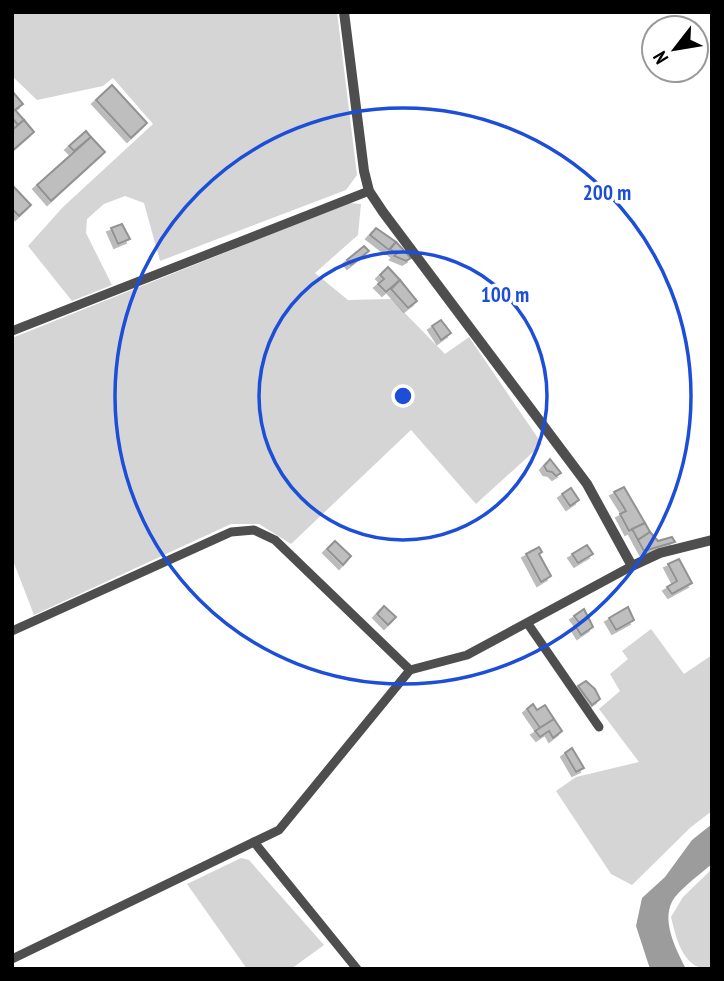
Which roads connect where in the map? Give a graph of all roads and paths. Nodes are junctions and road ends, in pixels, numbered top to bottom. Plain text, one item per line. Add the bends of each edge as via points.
1 (344, 12) edge
2 (369, 191) junction
3 (12, 331) edge
4 (712, 540) edge
5 (632, 566) junction
6 (528, 624) junction
7 (12, 631) edge
8 (411, 670) junction
9 (599, 727) dead end
10 (254, 842) junction
11 (12, 959) edge
12 (356, 969) edge

1 - 2 street
2 - 3 street
2 - 5 street via 587,484
4 - 5 street via 660,553
5 - 6 street
6 - 8 street via 467,654
6 - 9 street
7 - 8 street via 230,532 254,530 275,540
8 - 10 street via 279,830
10 - 11 street
10 - 12 street

